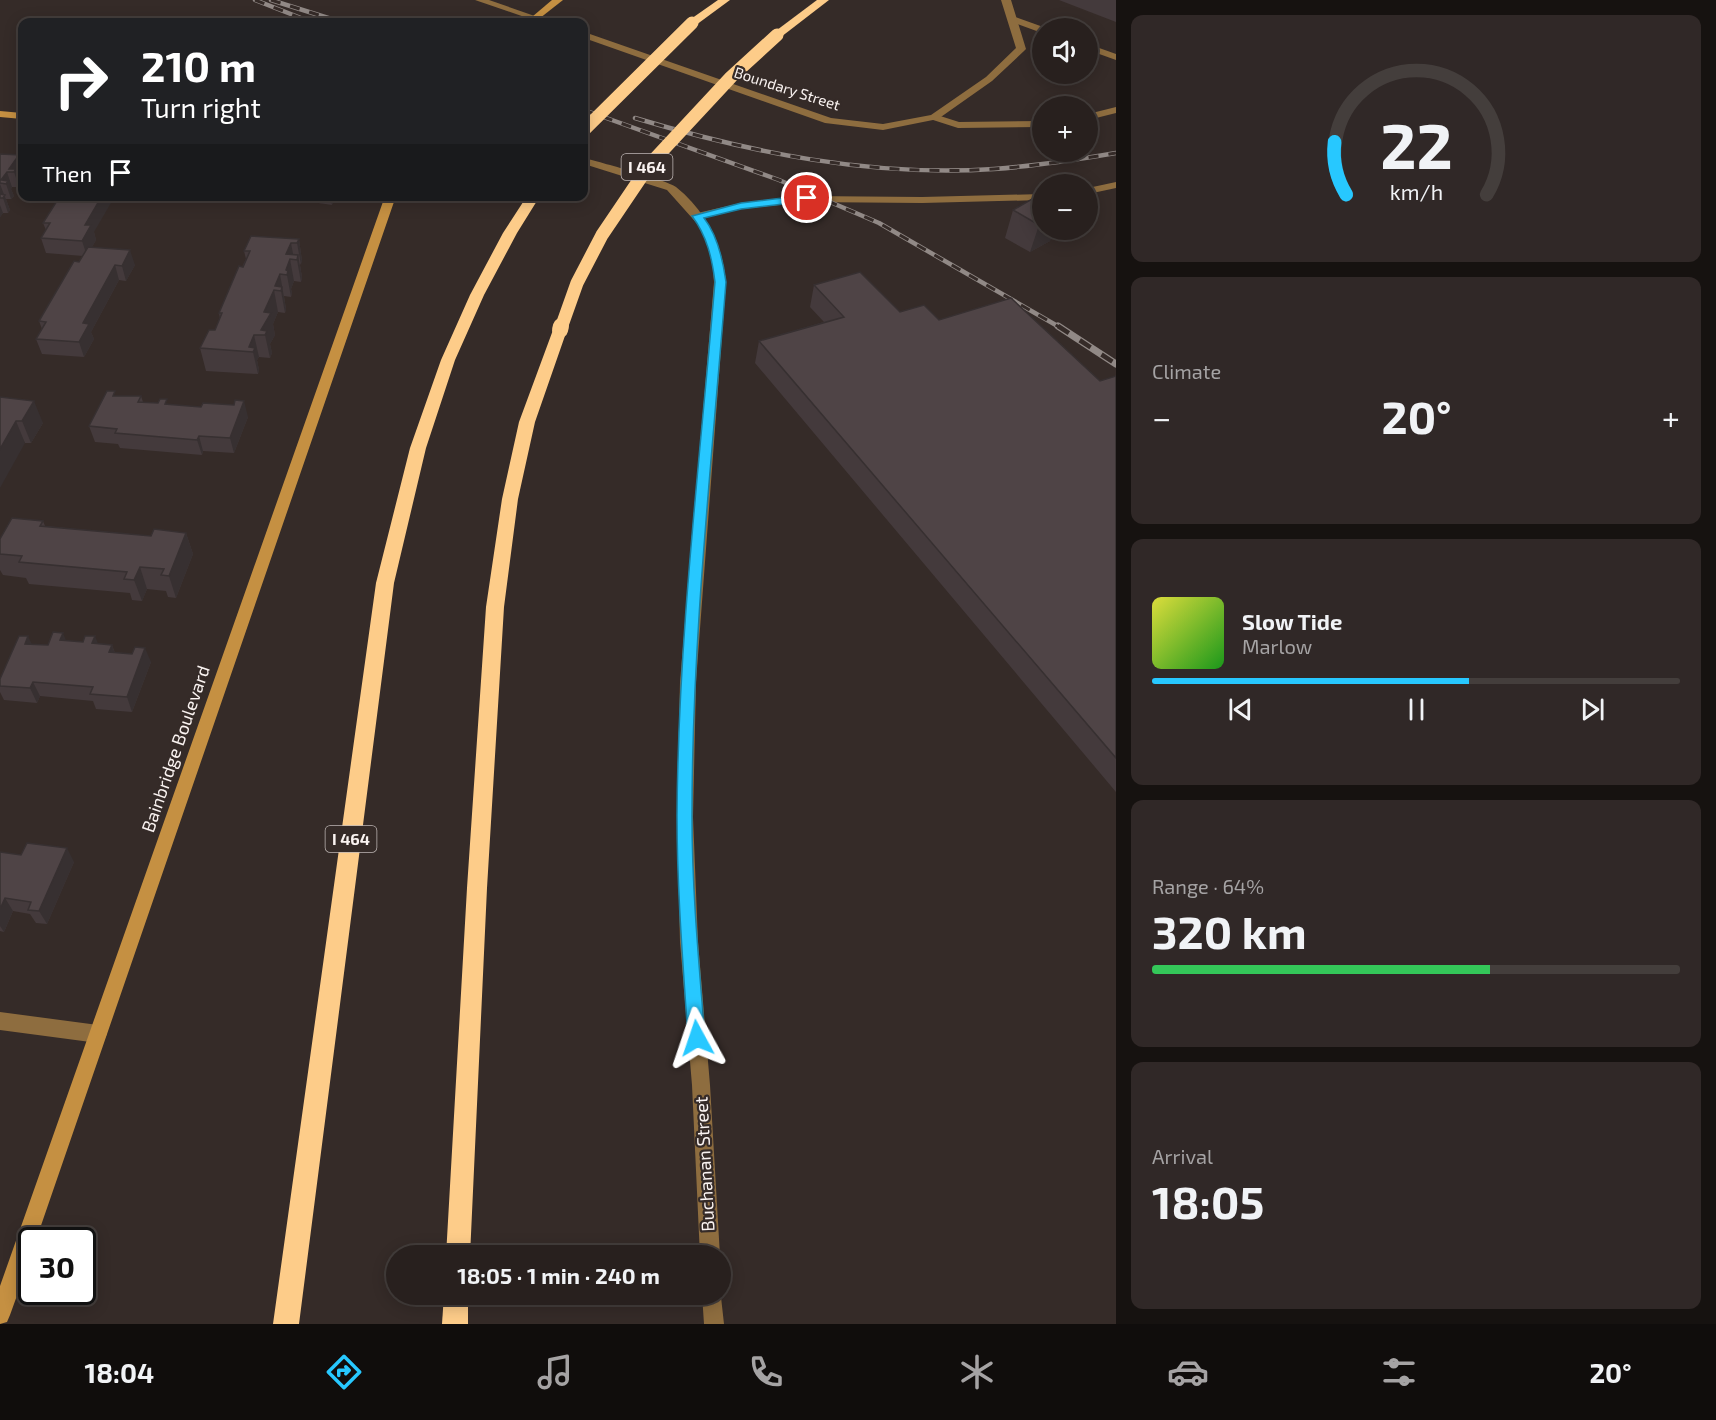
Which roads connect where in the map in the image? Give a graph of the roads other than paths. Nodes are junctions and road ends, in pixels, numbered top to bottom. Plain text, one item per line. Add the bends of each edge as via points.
1 (480, 0) edge
2 (558, 0) edge
3 (725, 0) edge
4 (824, 0) edge
5 (1006, 0) edge
6 (527, 18) edge
7 (535, 18) edge
8 (1012, 19) junction
9 (1032, 26) edge
10 (588, 36) edge
11 (1098, 51) edge
12 (1116, 57) edge
13 (1116, 110) edge
14 (0, 114) edge
15 (1098, 114) edge
16 (18, 116) edge
17 (934, 117) junction
18 (1032, 124) edge
19 (588, 126) edge
20 (588, 162) edge
21 (1116, 185) edge
22 (1098, 189) edge
23 (1032, 197) edge
24 (389, 201) edge
25 (531, 201) edge
26 (697, 216) junction
27 (0, 1021) edge
28 (98, 1034) junction
29 (459, 1245) edge
30 (709, 1245) edge
31 (456, 1305) edge
32 (713, 1305) edge
33 (0, 1315) edge
34 (286, 1324) edge
35 (455, 1324) edge
36 (714, 1324) edge

1 - 6 street
2 - 7 street
3 - 19 highway, bridge via 692,23
4 - 29 highway, I 464, bridge via 777,35 731,78 650,164 602,235 577,284 527,422 510,499 495,607
5 - 8 street, Boundary Street
8 - 9 street
8 - 17 street, Boundary Street via 1021,49 989,79
10 - 17 street, Boundary Street via 829,121 883,127
11 - 12 street
13 - 15 street
14 - 16 street
17 - 18 street via 958,125
20 - 26 street, Buchanan Street via 671,188
21 - 22 street
23 - 26 street via 807,198
24 - 28 street, Bainbridge Boulevard
25 - 34 highway, I 464 via 477,295 447,360 418,448 386,583
26 - 30 street, Buchanan Street via 706,227 718,259 720,282 688,682 685,817 689,942
27 - 28 street
28 - 33 street, Bainbridge Boulevard
31 - 35 highway
32 - 36 street

